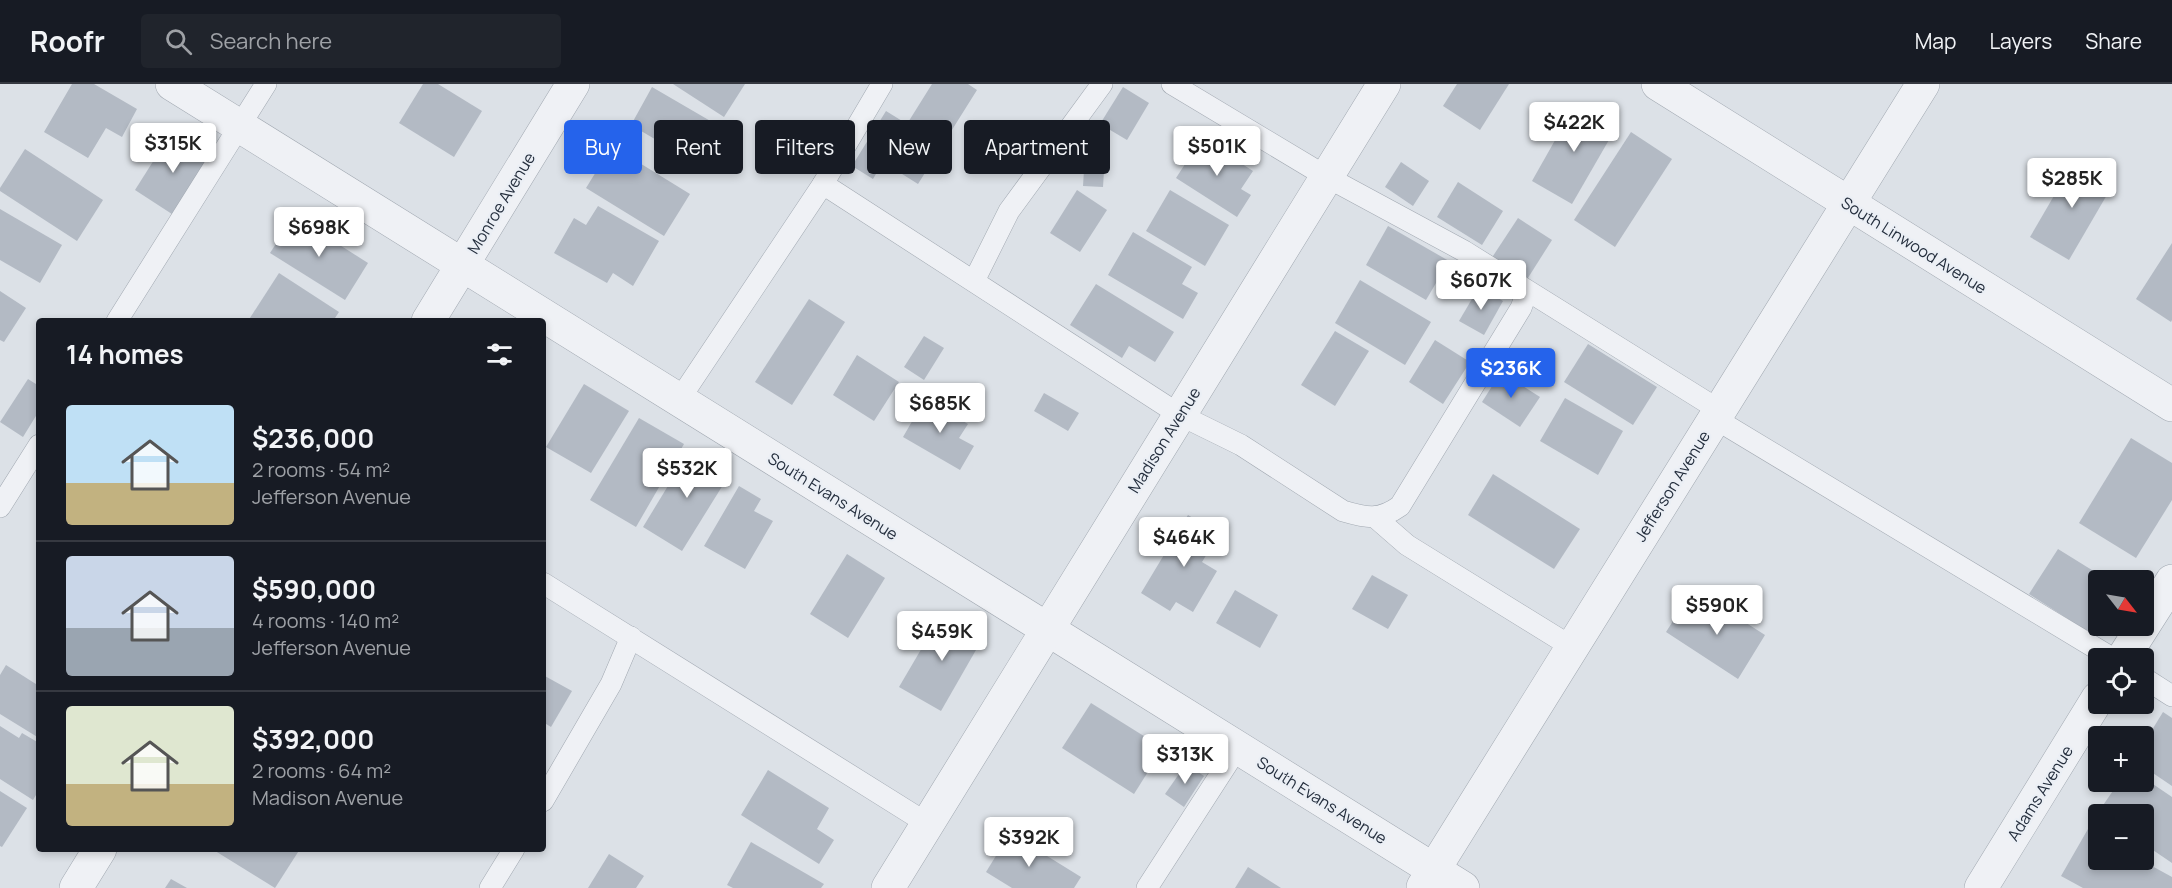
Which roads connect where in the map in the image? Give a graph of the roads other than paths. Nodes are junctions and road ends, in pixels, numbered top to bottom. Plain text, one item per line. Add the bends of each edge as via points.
1 (172, 84) edge
2 (266, 84) edge
3 (573, 84) edge
4 (882, 84) edge
5 (1102, 84) edge
6 (1172, 84) edge
7 (1384, 84) edge
8 (1658, 84) edge
9 (1923, 84) edge
10 (240, 126) junction
11 (1327, 177) junction
12 (823, 184) junction
13 (1848, 204) junction
14 (462, 266) junction
15 (974, 281) junction
16 (1519, 285) junction
17 (119, 318) edge
18 (430, 318) edge
19 (679, 400) junction
20 (2172, 405) edge
21 (1717, 414) junction
22 (1180, 415) junction
23 (36, 451) edge
24 (0, 507) edge
25 (1376, 518) junction
26 (2172, 580) edge
27 (546, 585) edge
28 (1048, 629) junction
29 (631, 637) junction
30 (1572, 647) junction
31 (2096, 648) edge
32 (2129, 648) edge
33 (2154, 684) edge
34 (2172, 696) edge
35 (2089, 714) edge
36 (1238, 747) junction
37 (546, 796) edge
38 (928, 824) junction
39 (98, 852) edge
40 (512, 852) edge
41 (1428, 879) edge
42 (76, 888) edge
43 (490, 888) edge
44 (888, 888) edge
45 (1147, 888) edge
46 (1463, 888) edge
47 (1981, 888) edge

1 - 10 street, South Evans Avenue
2 - 10 lane
3 - 14 street, Monroe Avenue
4 - 12 lane
5 - 15 lane via 1009,211
6 - 11 lane
7 - 11 street, Madison Avenue
8 - 13 street, South Linwood Avenue
9 - 13 street, Jefferson Avenue
10 - 14 street, South Evans Avenue
10 - 17 lane
11 - 16 lane
11 - 22 street, Madison Avenue
12 - 15 lane
12 - 19 lane
13 - 20 street, South Linwood Avenue
13 - 21 street, Jefferson Avenue
14 - 18 street, Monroe Avenue
14 - 19 street, South Evans Avenue
15 - 22 lane
16 - 21 lane
16 - 25 lane via 1524,300 1521,308 1400,506
19 - 28 street, South Evans Avenue
21 - 30 street, Jefferson Avenue
21 - 31 lane
22 - 25 lane via 1241,445 1344,511
22 - 28 street, Madison Avenue
23 - 24 lane
25 - 30 lane via 1407,545
26 - 32 street
27 - 29 lane
28 - 36 street, South Evans Avenue
28 - 38 street, Madison Avenue
29 - 37 lane via 611,684
29 - 38 lane
30 - 41 street, Jefferson Avenue
33 - 34 lane
35 - 47 street, Adams Avenue
36 - 41 street, South Evans Avenue
36 - 45 lane
38 - 44 street, Madison Avenue
39 - 42 street
40 - 43 lane
41 - 46 street, South Evans Avenue

